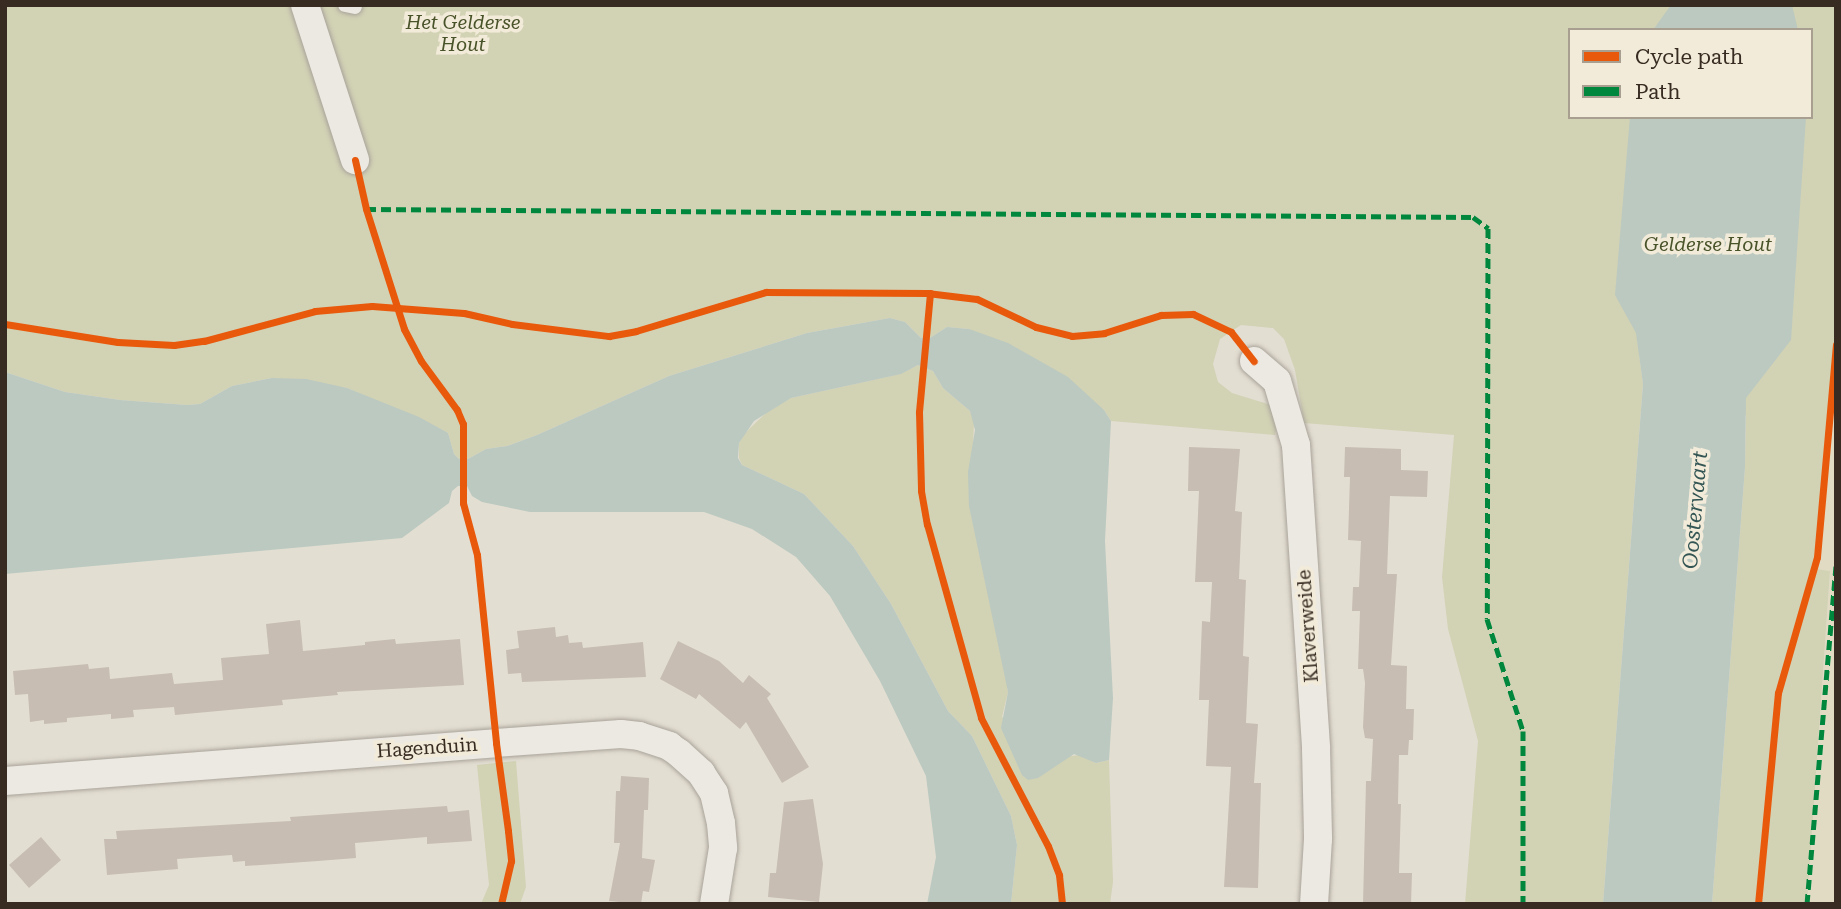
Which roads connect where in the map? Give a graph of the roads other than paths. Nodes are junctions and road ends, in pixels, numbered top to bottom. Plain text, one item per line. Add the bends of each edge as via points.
1 (305, 5) edge
2 (355, 160) dead end
3 (1254, 360) dead end
4 (5, 781) edge
5 (714, 904) edge
6 (1314, 904) edge

1 - 2 street
3 - 6 street, Klaverweide via 1277,381 1296,445 1316,748
4 - 5 street, Hagenduin via 639,736 679,753 714,793 723,848

